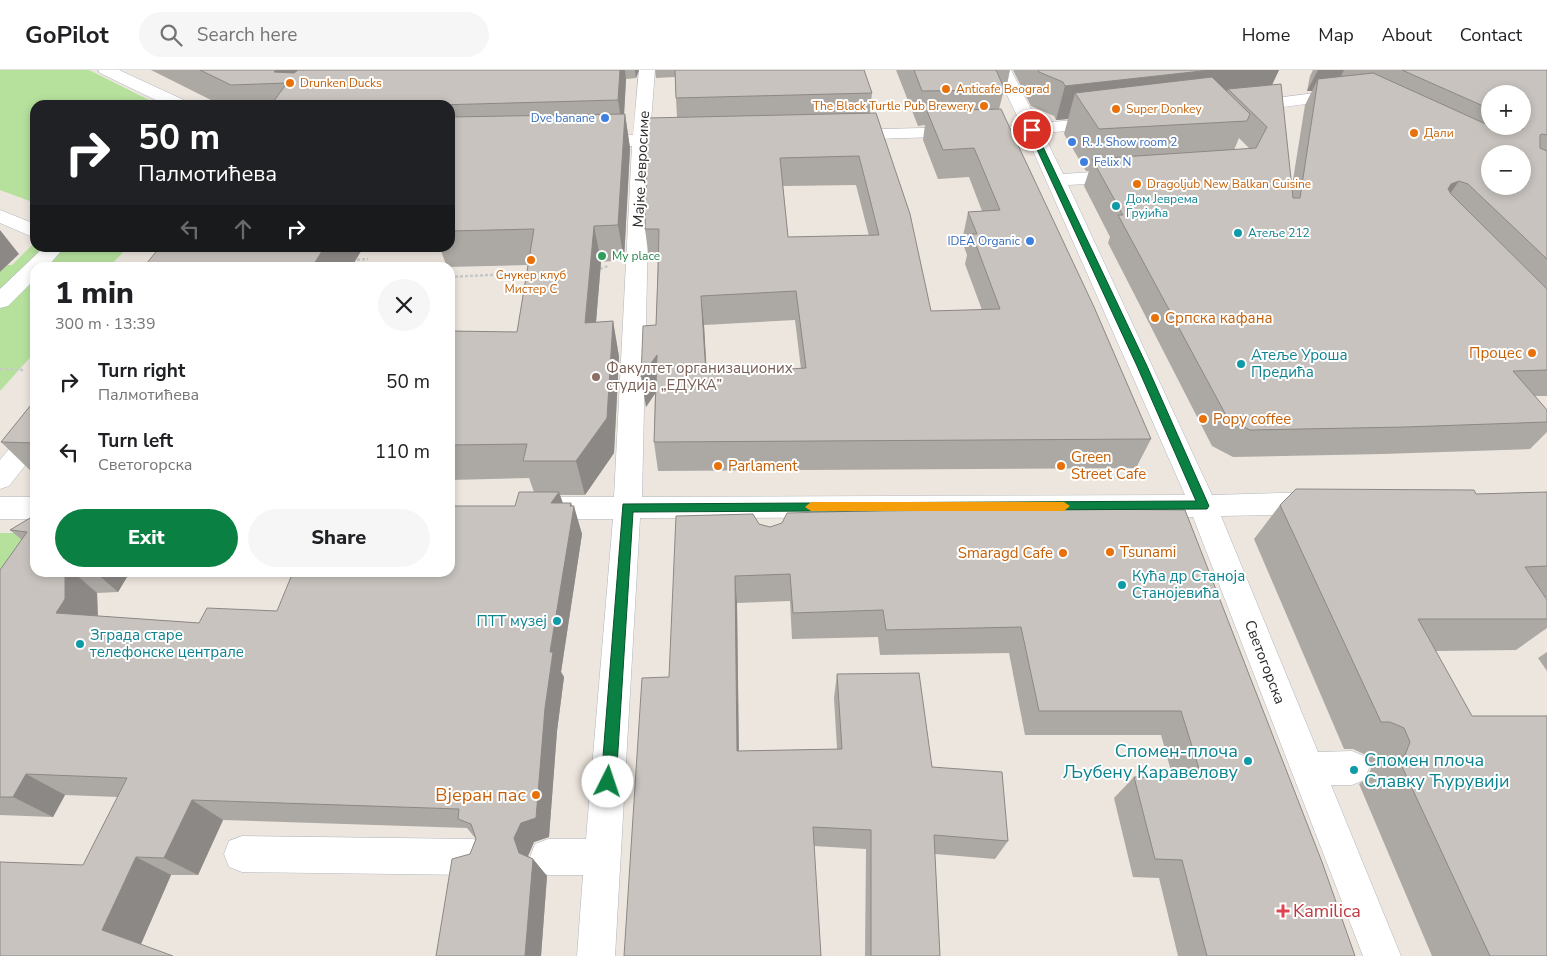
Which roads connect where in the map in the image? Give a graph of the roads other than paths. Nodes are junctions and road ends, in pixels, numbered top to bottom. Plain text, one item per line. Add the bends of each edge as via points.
1 (106, 70) edge
2 (647, 70) edge
3 (1003, 70) edge
4 (1330, 77) edge
5 (169, 100) edge
6 (1230, 109) edge
7 (1117, 121) edge
8 (1032, 130) junction
9 (977, 131) edge
10 (995, 131) edge
11 (830, 135) edge
12 (703, 139) edge
13 (641, 140) junction
14 (574, 142) edge
15 (1138, 175) edge
16 (1056, 180) junction
17 (0, 216) edge
18 (30, 230) edge
19 (50, 252) edge
20 (40, 262) edge
21 (30, 272) edge
22 (0, 301) edge
23 (30, 441) edge
24 (0, 479) edge
25 (1342, 503) edge
26 (1203, 506) junction
27 (628, 507) junction
28 (0, 508) edge
29 (30, 508) edge
30 (510, 508) edge
31 (1352, 768) dead end
32 (1308, 769) junction
33 (242, 854) dead end
34 (472, 856) edge
35 (548, 857) dead end
36 (603, 857) junction
37 (596, 956) edge
38 (1382, 956) edge

1 - 5 street
2 - 13 street, Мајке Јевросиме
3 - 8 street, Светогорска
4 - 6 street via 1362,92
7 - 8 street
8 - 10 street
8 - 16 street, Светогорска
9 - 11 street
12 - 13 street
13 - 14 street
13 - 27 street, Мајке Јевросиме
15 - 16 street
16 - 26 street, Светогорска
17 - 18 street
19 - 20 street
21 - 22 street
23 - 24 street
25 - 26 street
26 - 27 street via 768,520
26 - 32 street, Светогорска
27 - 30 street
27 - 36 street, Мајке Јевросиме
28 - 29 street
31 - 32 street
32 - 38 street, Светогорска
33 - 34 street
35 - 36 street
36 - 37 street, Мајке Јевросиме

